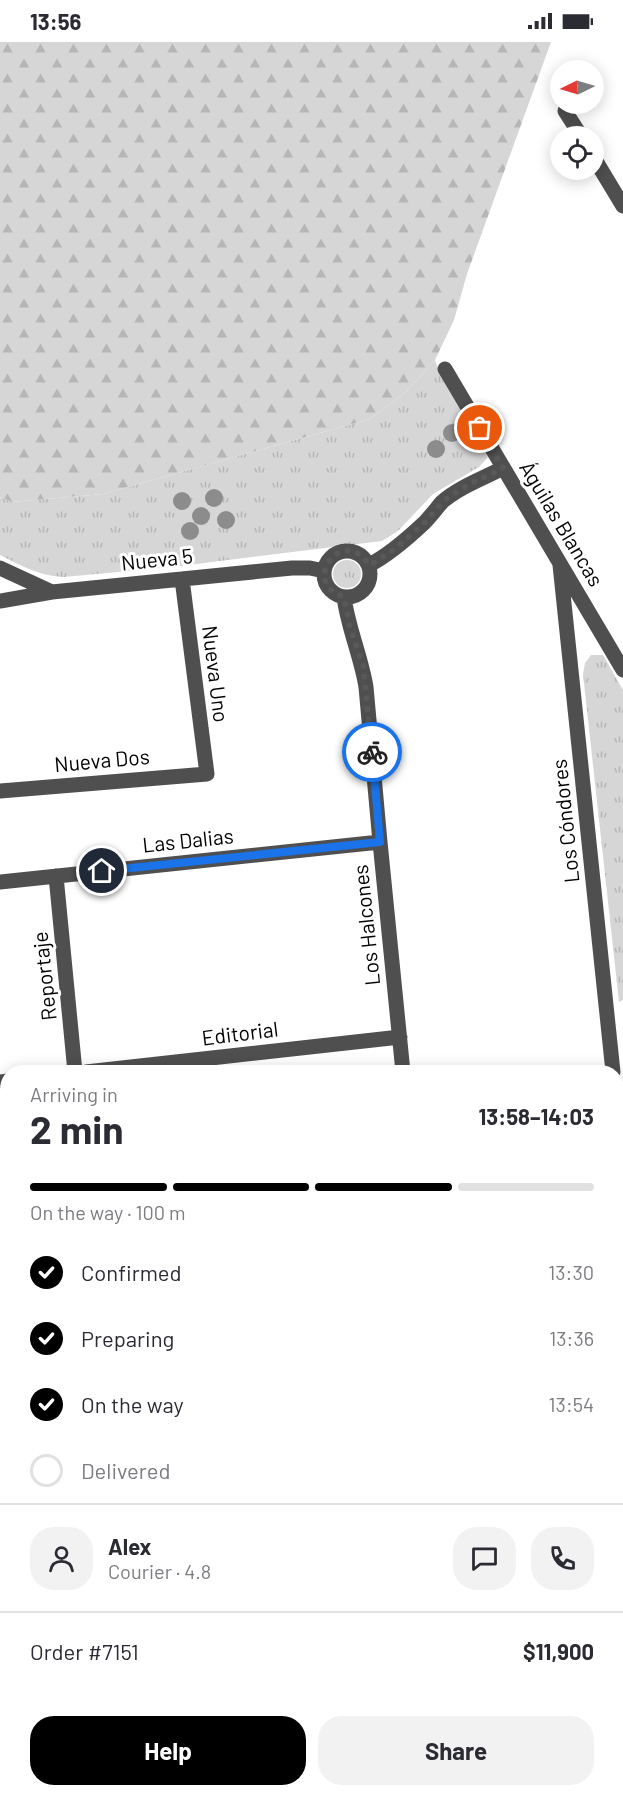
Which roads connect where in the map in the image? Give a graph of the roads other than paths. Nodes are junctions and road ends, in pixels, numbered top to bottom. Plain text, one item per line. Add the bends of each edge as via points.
1 (604, 175) edge
2 (623, 206) edge
3 (445, 369) dead end
4 (503, 468) junction
5 (369, 565) junction
6 (560, 565) junction
7 (0, 568) edge
8 (324, 571) junction
9 (182, 579) junction
10 (52, 592) junction
11 (344, 597) junction
12 (0, 601) edge
13 (623, 670) edge
14 (207, 774) joint
15 (0, 791) edge
16 (380, 842) junction
17 (56, 876) junction
18 (0, 882) edge
19 (400, 1037) junction
20 (74, 1065) edge
21 (149, 1065) edge
22 (402, 1065) edge
23 (612, 1065) edge

1 - 2 street
3 - 4 street, Águilas Blancas
4 - 5 street via 454,494 397,547
4 - 6 street, Águilas Blancas
5 - 8 street via 359,554 344,551 331,558
5 - 11 street via 365,588
6 - 13 street, Águilas Blancas
6 - 23 street, Los Cóndores
7 - 10 street
8 - 9 street, Nueva 5 via 292,568
8 - 11 street via 331,591
9 - 10 street, Nueva 5
9 - 14 street, Nueva Uno
10 - 12 street, Nueva 5
11 - 16 street, Los Halcones via 363,665
14 - 15 street, Nueva Dos
16 - 17 street, Las Dalias
16 - 19 street, Los Halcones
17 - 18 street, Las Dalias
17 - 20 street, Reportaje
19 - 21 street, Editorial
19 - 22 street, Los Halcones

